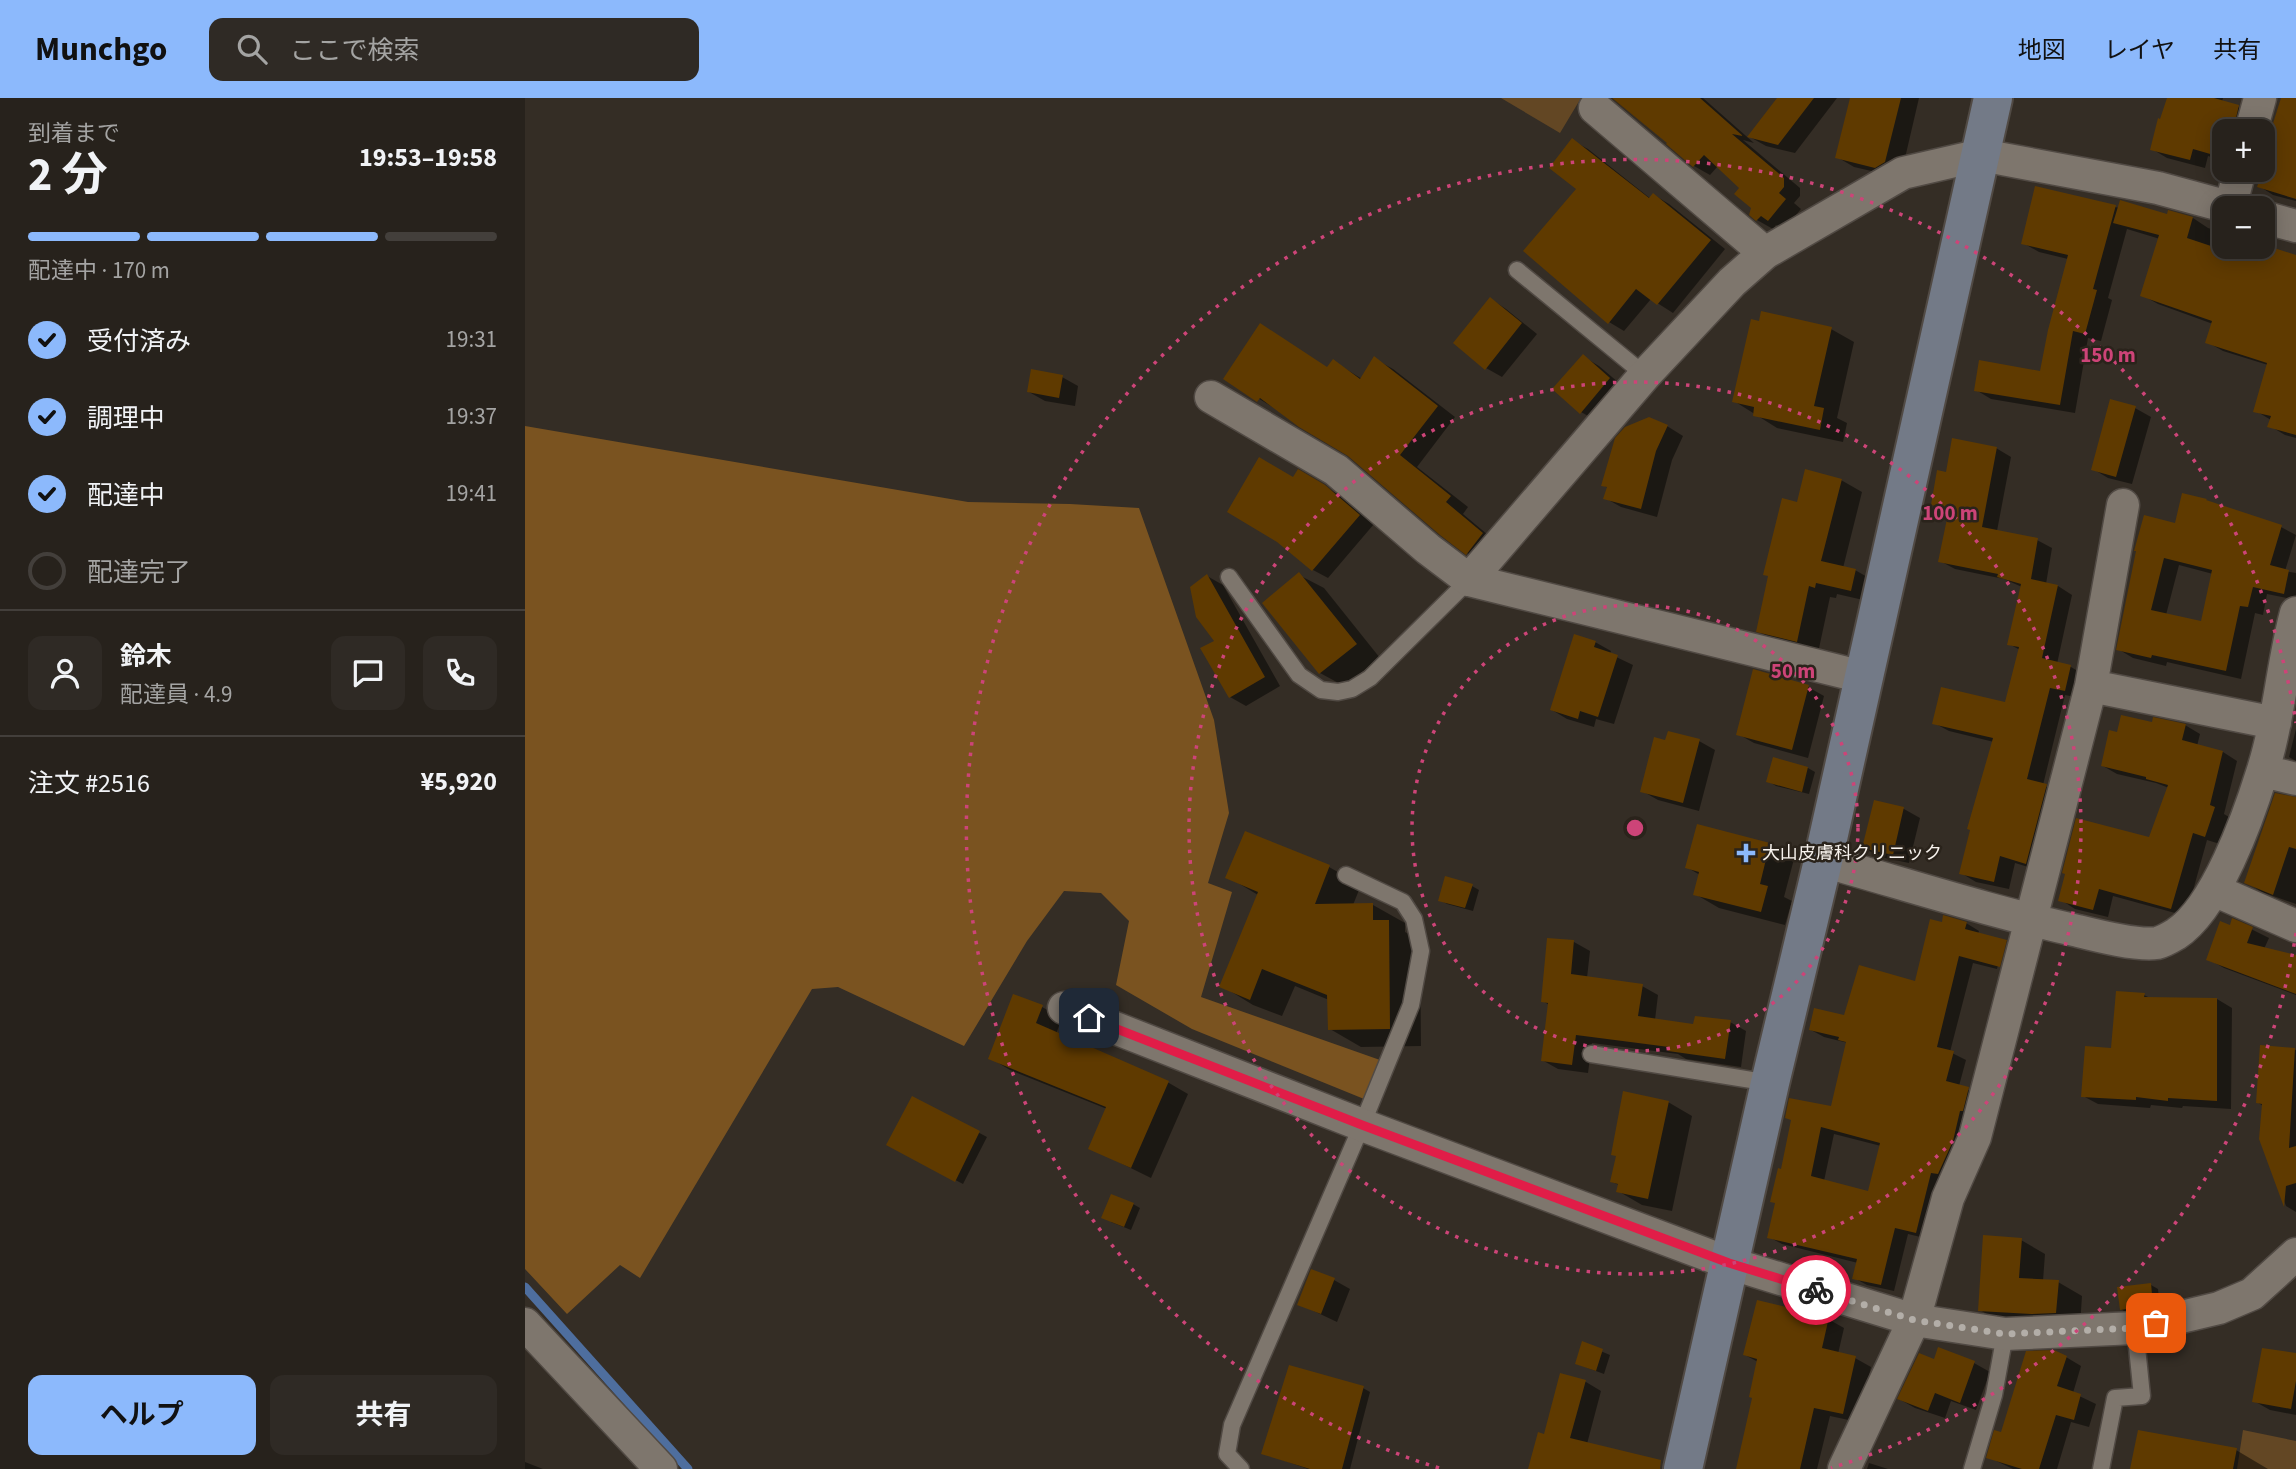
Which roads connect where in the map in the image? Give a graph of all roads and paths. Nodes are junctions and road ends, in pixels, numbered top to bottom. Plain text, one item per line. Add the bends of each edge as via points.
1 (1993, 98) edge
2 (2260, 98) edge
3 (1595, 108) dead end
4 (2254, 119) edge
5 (1981, 155) junction
6 (2212, 203) edge
7 (2275, 220) edge
8 (2296, 226) edge
9 (1765, 253) junction
10 (1517, 270) dead end
11 (1645, 375) junction
12 (1211, 397) dead end
13 (2123, 505) dead end
14 (1229, 577) dead end
15 (1469, 580) junction
16 (2295, 622) edge
17 (1863, 677) junction
18 (2091, 686) junction
19 (2275, 723) junction
20 (2263, 771) junction
21 (2296, 779) edge
22 (1823, 861) junction
23 (1346, 875) dead end
24 (2214, 890) junction
25 (2032, 921) junction
26 (2296, 926) edge
27 (1064, 1008) dead end
28 (1591, 1055) dead end
29 (1770, 1083) junction
30 (1362, 1125) junction
31 (2296, 1254) edge
32 (1729, 1263) junction
33 (1914, 1320) junction
34 (525, 1324) edge
35 (2135, 1328) junction
36 (2005, 1334) junction
37 (661, 1469) edge
38 (1241, 1469) edge
39 (1683, 1469) edge
40 (1844, 1469) edge
41 (1972, 1469) edge
42 (2101, 1469) edge

1 - 5 street
2 - 4 street
3 - 9 street
5 - 6 street via 2158,188
5 - 9 street via 1903,173
5 - 17 street
7 - 8 street
9 - 11 street
10 - 11 lane
11 - 15 street
12 - 15 street via 1336,470
13 - 18 street
14 - 15 lane via 1299,675 1321,690 1338,692 1370,678
15 - 17 street
16 - 19 street
17 - 22 street
18 - 19 street
18 - 25 street
19 - 20 street
20 - 21 street
20 - 24 street via 2243,829
22 - 25 street
22 - 29 street
23 - 30 lane via 1403,902 1414,919 1421,951 1411,1005
24 - 25 street via 2177,934 2157,943 2116,940
24 - 26 street
25 - 33 street via 1975,1137 1948,1198
27 - 30 street
28 - 29 lane
29 - 32 street
30 - 32 street
30 - 38 lane via 1232,1425 1227,1454
31 - 35 street via 2252,1294 2219,1308
32 - 33 street
32 - 39 street
33 - 36 street
33 - 40 street
34 - 37 street
35 - 36 street
35 - 42 lane via 2141,1395 2115,1398
36 - 41 lane via 1994,1395

